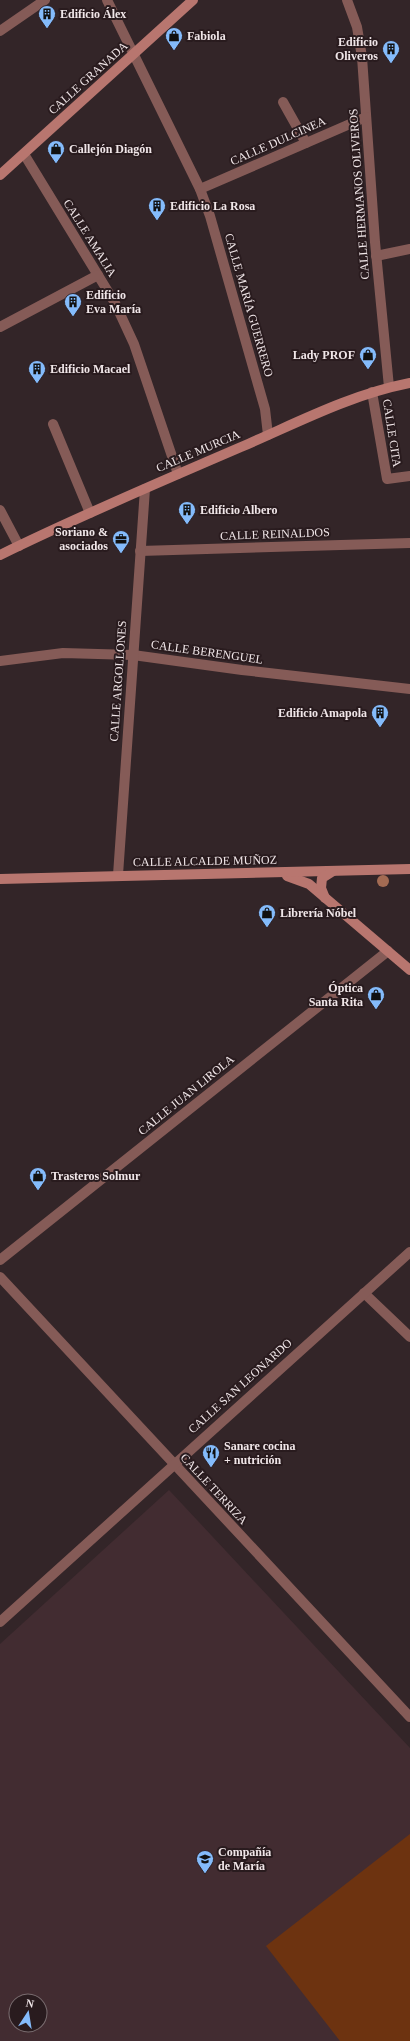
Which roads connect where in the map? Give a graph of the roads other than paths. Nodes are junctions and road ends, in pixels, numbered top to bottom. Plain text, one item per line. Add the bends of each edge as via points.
1 (45, 0) edge
2 (107, 0) edge
3 (193, 0) edge
4 (347, 0) edge
5 (34, 3) edge
6 (0, 31) edge
7 (134, 54) junction
8 (283, 102) dead end
9 (366, 117) junction
10 (306, 143) junction
11 (24, 154) junction
12 (0, 175) edge
13 (200, 189) junction
14 (410, 249) edge
15 (376, 256) junction
16 (98, 275) junction
17 (0, 327) edge
18 (410, 383) edge
19 (389, 387) junction
20 (372, 392) junction
21 (53, 424) dead end
22 (268, 435) junction
23 (178, 474) junction
24 (410, 476) edge
25 (144, 489) junction
26 (0, 510) edge
27 (90, 513) junction
28 (410, 543) edge
29 (18, 546) junction
30 (140, 552) junction
31 (0, 555) edge
32 (133, 656) junction
33 (0, 661) edge
34 (410, 689) edge
35 (410, 869) edge
36 (333, 871) junction
37 (275, 873) junction
38 (118, 875) junction
39 (0, 879) edge
40 (326, 898) junction
41 (388, 951) junction
42 (410, 970) edge
43 (410, 1252) edge
44 (0, 1260) edge
45 (0, 1277) edge
46 (364, 1293) junction
47 (410, 1337) edge
48 (173, 1465) junction
49 (0, 1622) edge
50 (410, 1717) edge

1 - 5 street
2 - 7 street, CALLE MARÍA GUERRERO
3 - 7 main road, CALLE GRANADA
4 - 9 street, CALLE HERMANOS OLIVEROS via 357,27 362,57
5 - 6 street
7 - 11 main road, CALLE GRANADA
7 - 13 street, CALLE MARÍA GUERRERO
8 - 10 street
9 - 10 street, CALLE DULCINEA
9 - 15 street, CALLE HERMANOS OLIVEROS
10 - 13 street, CALLE DULCINEA
11 - 12 main road, CALLE GRANADA
11 - 16 street, CALLE AMALIA
13 - 22 street, CALLE MARÍA GUERRERO via 265,409
14 - 15 street
15 - 19 street, CALLE HERMANOS OLIVEROS
16 - 17 street
16 - 23 street, CALLE AMALIA via 115,303 134,344
18 - 19 main road, CALLE MURCIA
19 - 20 main road, CALLE MURCIA
20 - 22 main road, CALLE MURCIA via 319,411
20 - 24 street, CALLE CITA via 387,479
21 - 27 street
22 - 23 main road, CALLE MURCIA
23 - 25 main road, CALLE MURCIA
25 - 27 main road, CALLE MURCIA
25 - 30 street, CALLE ARGOLLONES
26 - 29 street
27 - 29 main road, CALLE MURCIA
28 - 30 street, CALLE REINALDOS
29 - 31 main road, CALLE MURCIA
30 - 32 street, CALLE ARGOLLONES
32 - 33 street, CALLE BERENGUEL via 63,653
32 - 34 street, CALLE BERENGUEL
32 - 38 street, CALLE ARGOLLONES
35 - 36 main road, CALLE ALCALDE MUÑOZ
36 - 37 main road, CALLE ALCALDE MUÑOZ
36 - 40 main road via 322,878
37 - 38 main road, CALLE ALCALDE MUÑOZ
37 - 40 main road via 309,884
38 - 39 main road, CALLE ALCALDE MUÑOZ
40 - 41 main road
41 - 42 main road
41 - 44 street, CALLE JUAN LIROLA
43 - 46 street, CALLE SAN LEONARDO
45 - 48 street, CALLE TERRIZA
46 - 47 street
46 - 48 street, CALLE SAN LEONARDO
48 - 49 street, CALLE SAN LEONARDO
48 - 50 street, CALLE TERRIZA

